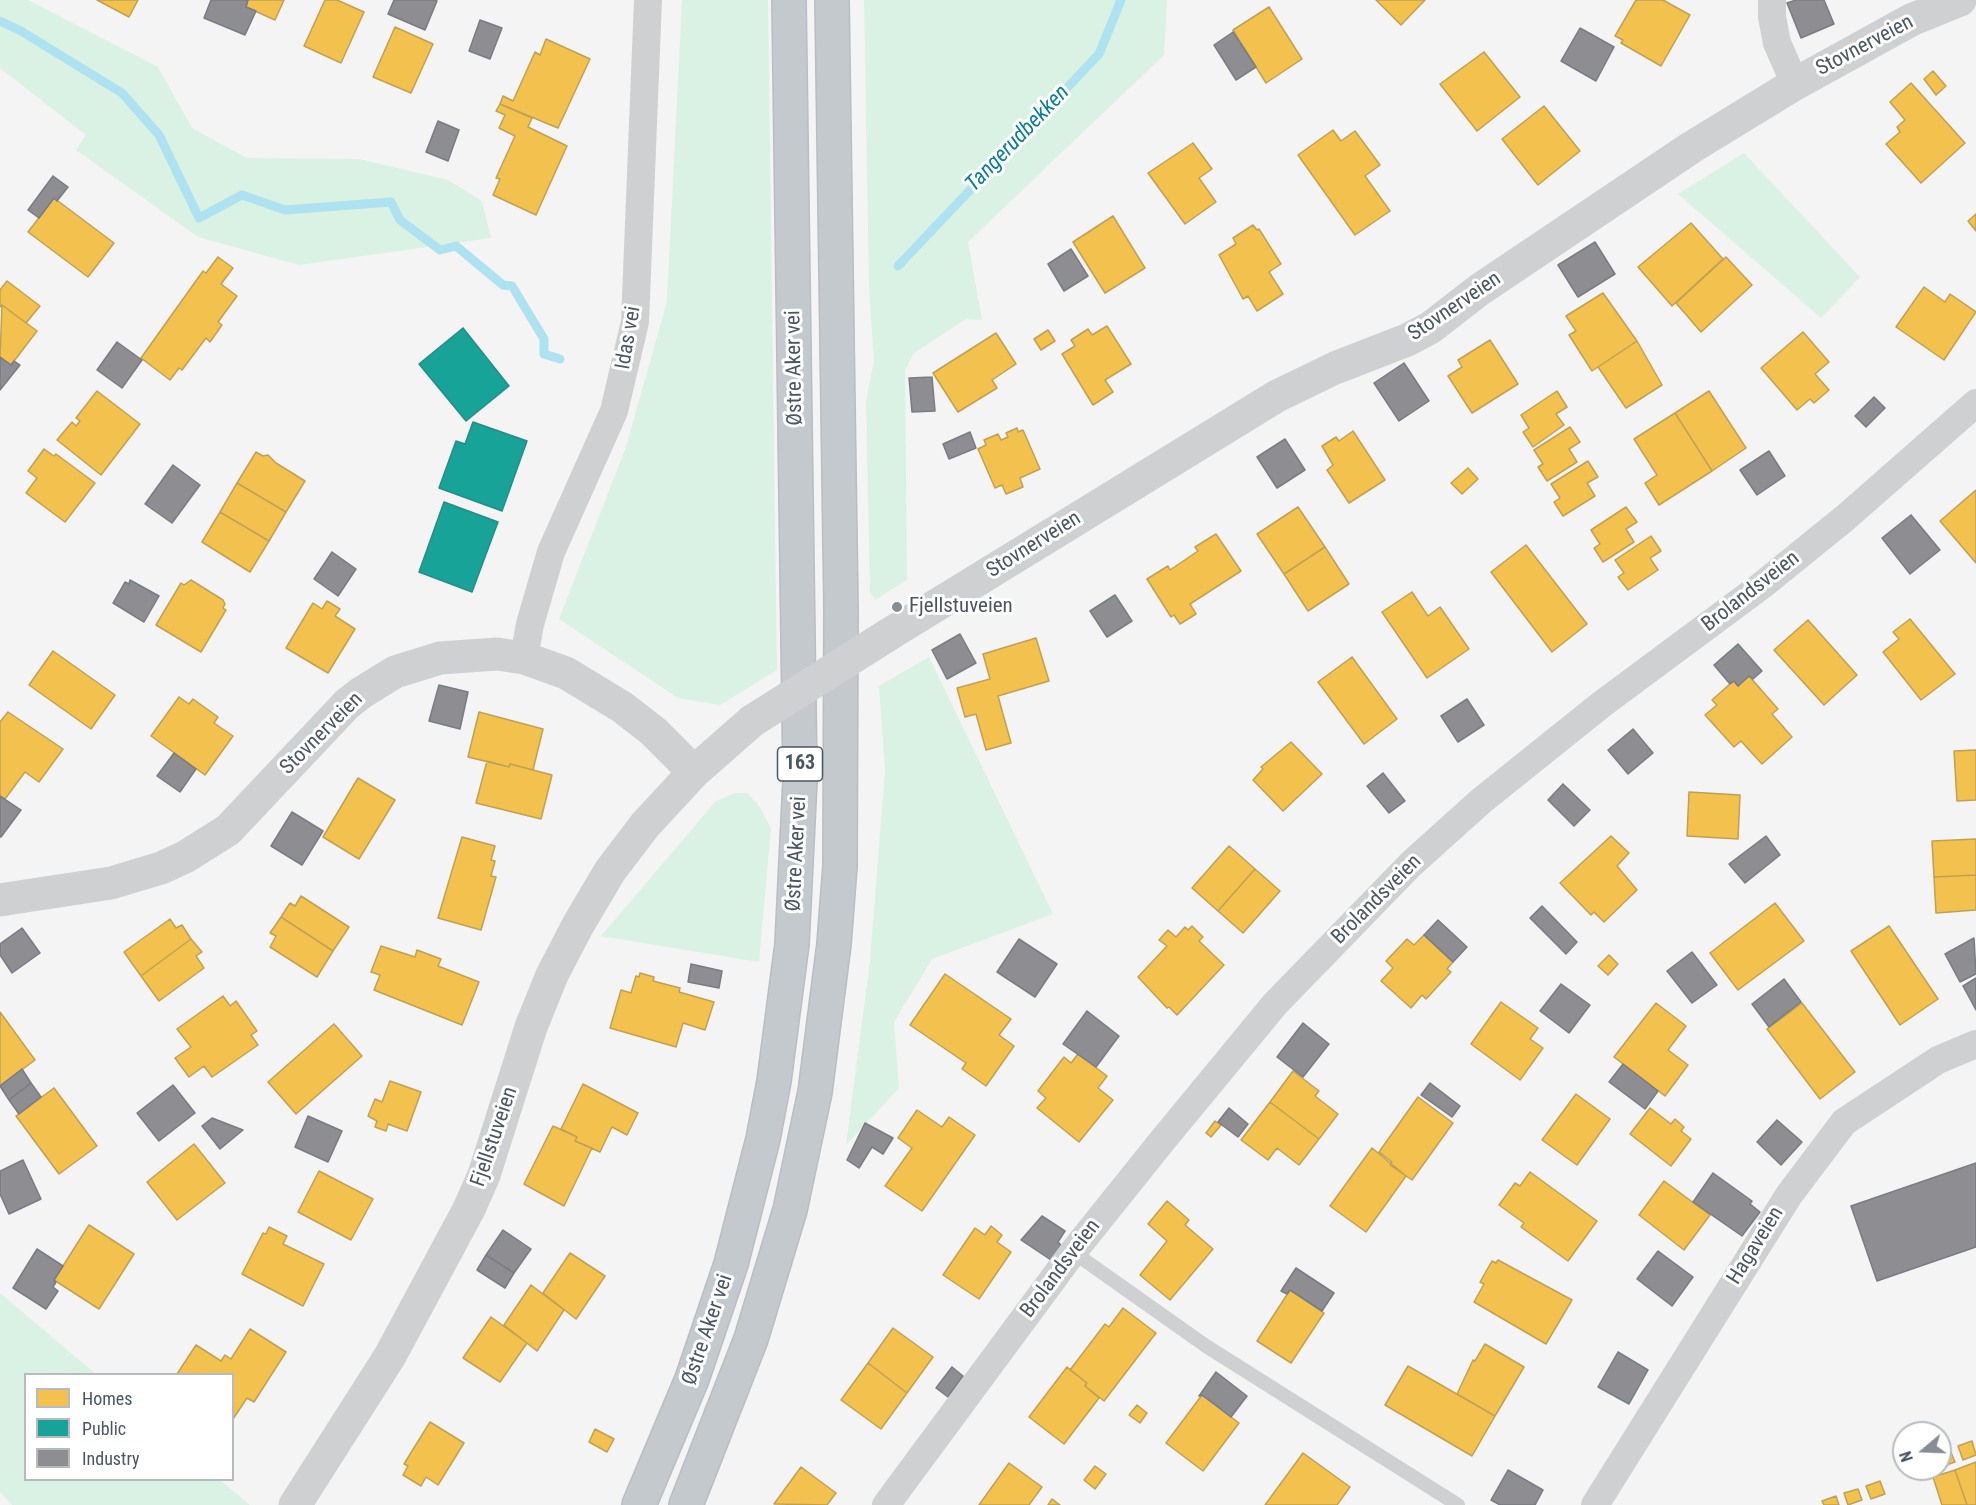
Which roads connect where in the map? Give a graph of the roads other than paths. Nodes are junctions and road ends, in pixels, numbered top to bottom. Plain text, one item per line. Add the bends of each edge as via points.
1 (648, 0) edge
2 (789, 0) edge
3 (832, 0) edge
4 (1772, 0) edge
5 (1960, 0) edge
6 (1795, 84) junction
7 (1976, 403) edge
8 (524, 658) junction
9 (694, 772) junction
10 (0, 900) edge
11 (1976, 1044) edge
12 (1073, 1252) junction
13 (295, 1505) edge
14 (639, 1505) edge
15 (686, 1505) edge
16 (886, 1505) edge
17 (1458, 1505) edge
18 (1594, 1505) edge

1 - 8 street, Idas vei via 635,322 614,411 551,552
2 - 14 highway, Østre Aker vei / 163 via 800,780 788,979 763,1139 731,1264 692,1379
3 - 15 highway, Østre Aker vei / 163 via 841,609 840,866 834,944 815,1092 790,1210 751,1339
4 - 6 street via 1777,43
5 - 6 street, Stovnerveien via 1911,20
6 - 9 street, Stovnerveien, bridge via 1692,147 1479,290 1430,328 1277,396 752,721
7 - 12 street, Brolandsveien via 1778,573 1602,704 1481,801 1411,864 1275,1004
8 - 9 street, Stovnerveien via 594,687 653,732
8 - 10 street, Stovnerveien via 497,654 440,658 395,672 347,704 228,830 185,857 111,883
9 - 13 street, Fjellstuveien via 645,825 610,871 578,925 531,1027 484,1175 469,1209 390,1356
11 - 18 street, Hagaveien via 1938,1060 1844,1122 1789,1195
12 - 16 street, Brolandsveien
12 - 17 lane via 1206,1346

